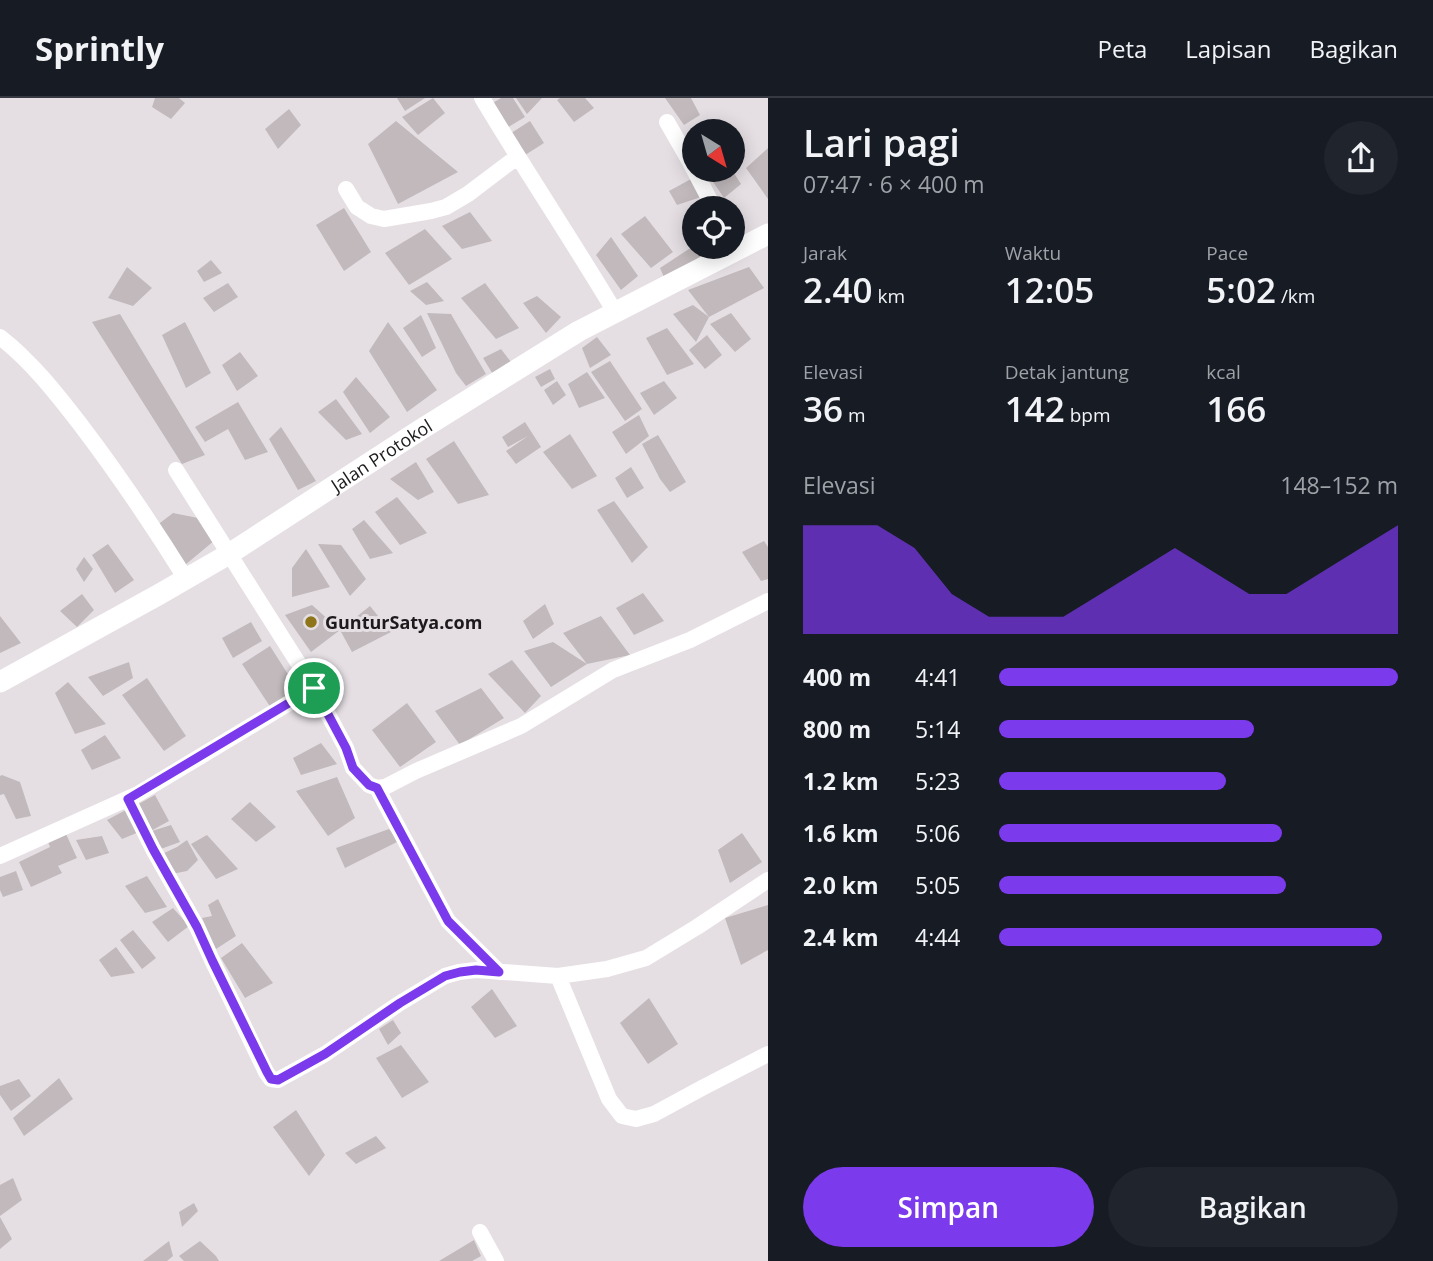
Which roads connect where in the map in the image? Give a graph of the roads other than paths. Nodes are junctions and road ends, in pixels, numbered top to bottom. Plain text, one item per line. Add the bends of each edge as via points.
1 (482, 98) edge
2 (667, 122) dead end
3 (517, 157) junction
4 (346, 189) dead end
5 (708, 196) edge
6 (766, 241) edge
7 (745, 246) edge
8 (714, 259) edge
9 (615, 312) junction
10 (0, 337) edge
11 (176, 470) dead end
12 (229, 554) junction
13 (186, 579) junction
14 (768, 601) edge
15 (0, 682) edge
16 (314, 688) junction
17 (377, 788) junction
18 (128, 799) junction
19 (0, 856) edge
20 (768, 880) edge
21 (499, 972) junction
22 (558, 976) junction
23 (768, 1055) edge
24 (480, 1232) dead end
25 (496, 1261) edge

1 - 3 street
2 - 5 street
3 - 4 street via 468,194 431,211 384,219 371,216 356,206
3 - 9 street
6 - 7 street, Jalan Protokol
8 - 9 street, Jalan Protokol
9 - 12 street, Jalan Protokol
10 - 13 street via 58,396
11 - 12 street
12 - 13 street, Jalan Protokol
12 - 16 street
13 - 15 street, Jalan Protokol
14 - 17 street via 690,640 613,670 522,726
16 - 17 street via 353,768
16 - 18 street
17 - 21 street via 448,921
18 - 19 street
18 - 21 street via 271,1079 278,1080 325,1054 445,976 476,970
20 - 22 street via 646,958
21 - 22 street
22 - 23 street via 609,1099 622,1116 636,1119 654,1114
24 - 25 street

